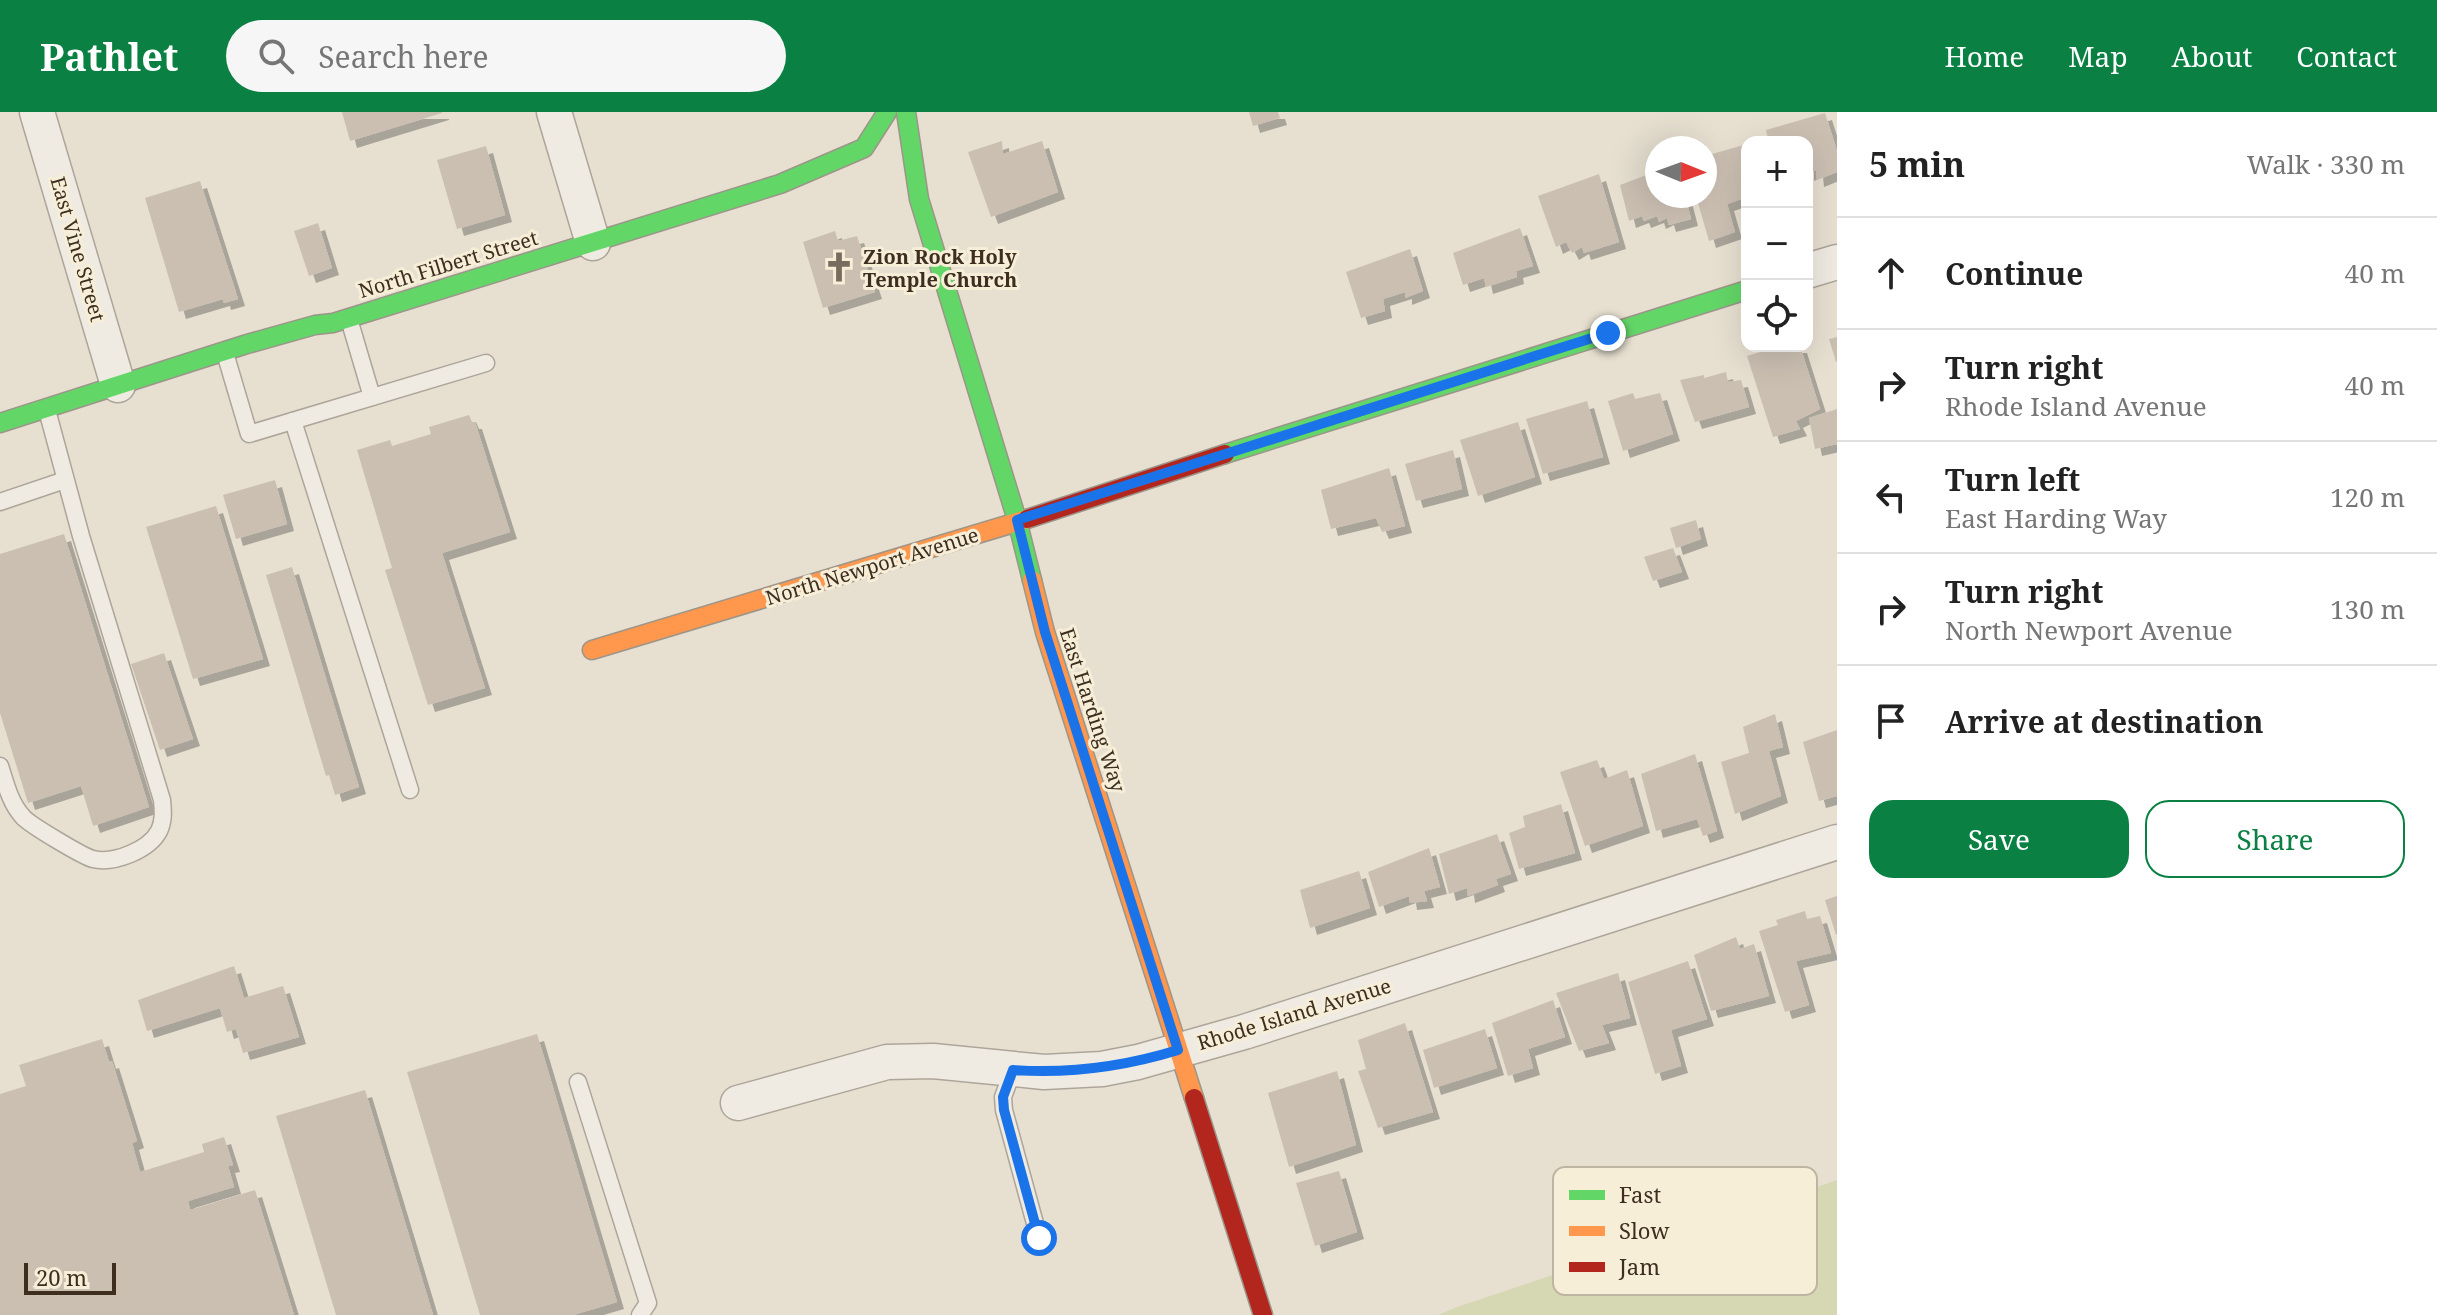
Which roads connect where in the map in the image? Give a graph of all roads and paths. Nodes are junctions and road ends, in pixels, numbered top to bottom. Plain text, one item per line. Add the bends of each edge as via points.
1 (37, 112) edge
2 (554, 112) edge
3 (887, 112) edge
4 (906, 112) edge
5 (593, 243) junction
6 (1837, 262) edge
7 (1813, 269) edge
8 (1741, 292) edge
9 (348, 318) junction
10 (225, 352) junction
11 (486, 363) dead end
12 (118, 385) junction
13 (372, 397) junction
14 (47, 408) junction
15 (293, 421) junction
16 (0, 423) edge
17 (65, 480) junction
18 (0, 502) edge
19 (1017, 520) junction
20 (592, 650) dead end
21 (0, 766) edge
22 (410, 790) dead end
23 (1837, 842) edge
24 (1178, 1050) junction
25 (1013, 1070) junction
26 (578, 1082) dead end
27 (738, 1103) dead end
28 (1039, 1238) dead end
29 (640, 1315) edge
30 (1263, 1315) edge

1 - 12 street, East Vine Street
2 - 5 street
3 - 5 street, North Filbert Street via 864,148 780,184
4 - 19 street, East Harding Way via 919,199
5 - 9 street, North Filbert Street
6 - 7 street
8 - 19 street, North Newport Avenue
9 - 10 street, North Filbert Street
9 - 13 lane
10 - 12 street, North Filbert Street
10 - 15 lane via 249,434
11 - 13 lane
12 - 14 street, North Filbert Street
13 - 15 lane
14 - 16 street, North Filbert Street
14 - 17 lane
15 - 22 lane
17 - 18 lane
17 - 21 lane via 162,800 159,831 131,853 93,859 24,818
19 - 20 street, North Newport Avenue
19 - 24 street, East Harding Way via 1045,632
23 - 24 street, Rhode Island Avenue
24 - 25 street, Rhode Island Avenue via 1102,1069
24 - 30 street, East Harding Way
25 - 27 street, Rhode Island Avenue via 887,1062
25 - 28 lane via 1004,1110
26 - 29 lane via 648,1303

